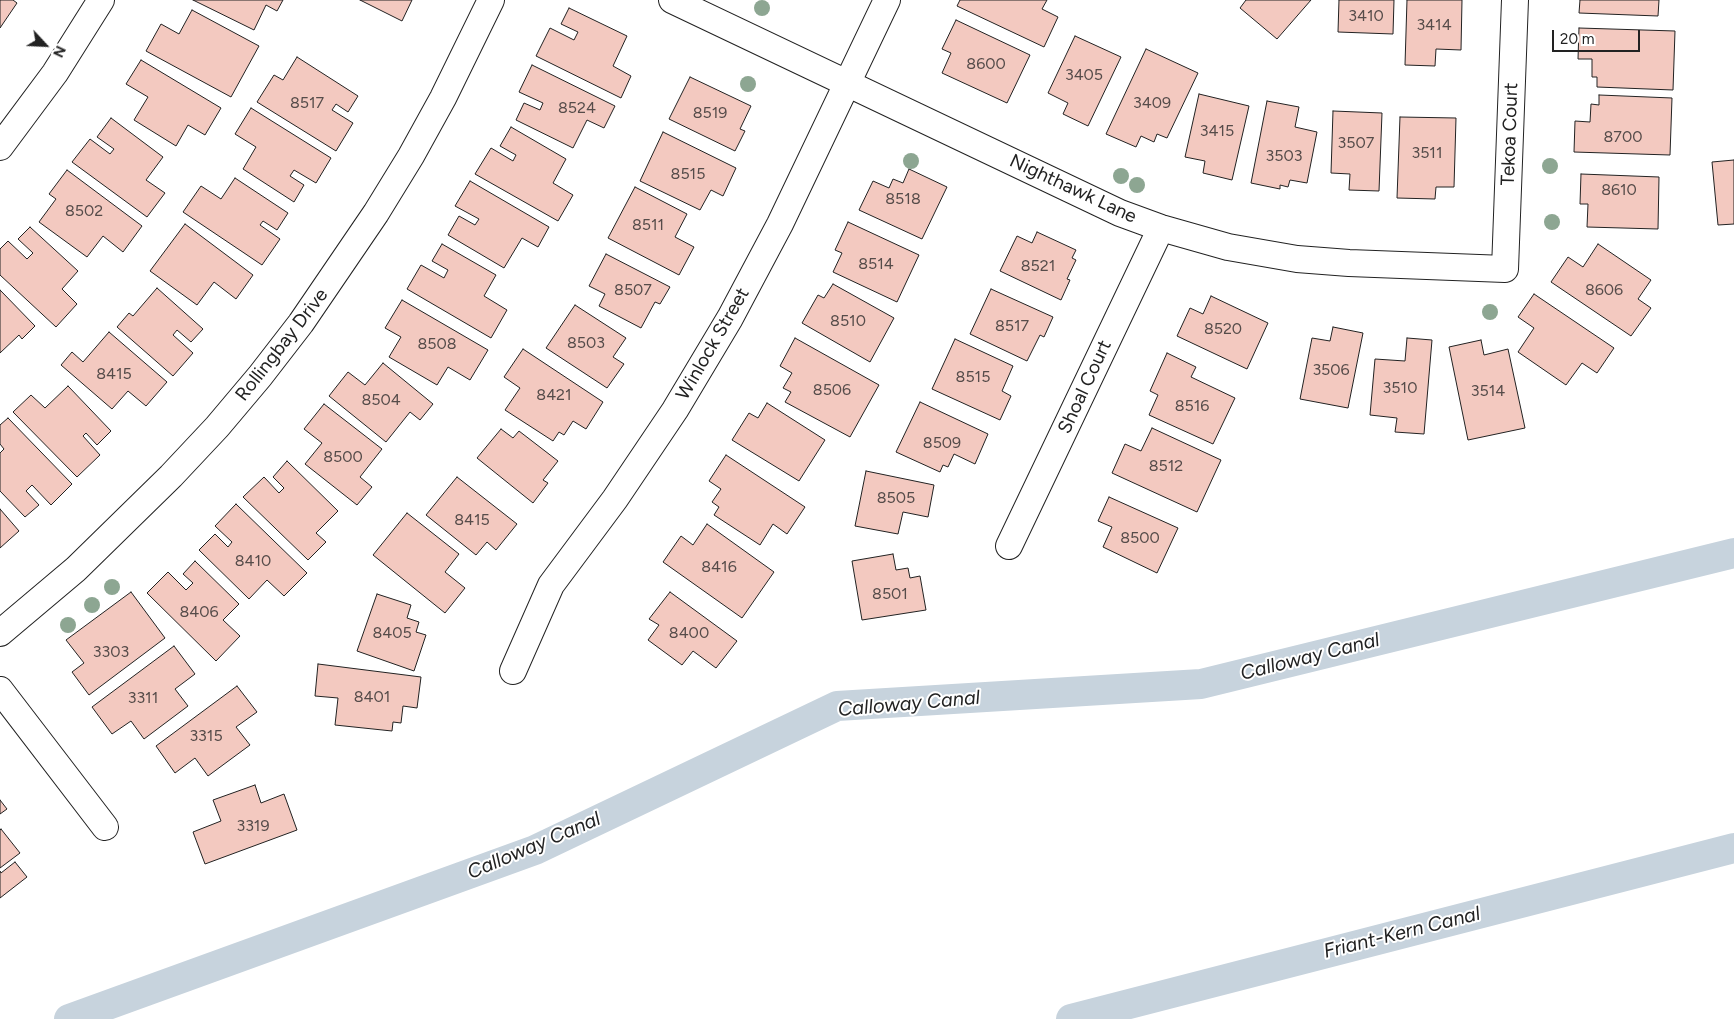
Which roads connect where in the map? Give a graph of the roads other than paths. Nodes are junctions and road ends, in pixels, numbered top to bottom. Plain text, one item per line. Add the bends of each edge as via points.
1 (101, 0) edge
2 (490, 0) edge
3 (672, 0) edge
4 (887, 0) edge
5 (1515, 0) edge
6 (847, 84) junction
7 (0, 147) edge
8 (1161, 228) junction
9 (1504, 268) joint
10 (1009, 546) dead end
11 (0, 632) edge
12 (513, 671) dead end
13 (0, 690) edge
14 (105, 828) dead end

1 - 7 street via 55,73
2 - 11 street, Rollingbay Drive via 444,98 406,164 340,269 295,331 217,427 171,476 76,569
3 - 6 street, Nighthawk Lane
4 - 6 street, Winlock Street
5 - 9 street, Tekoa Court
6 - 8 street, Nighthawk Lane via 1120,212
6 - 12 street, Winlock Street via 780,224 730,318 675,410 550,585
8 - 9 street, Nighthawk Lane via 1228,247 1297,259
8 - 10 street, Shoal Court
13 - 14 street

